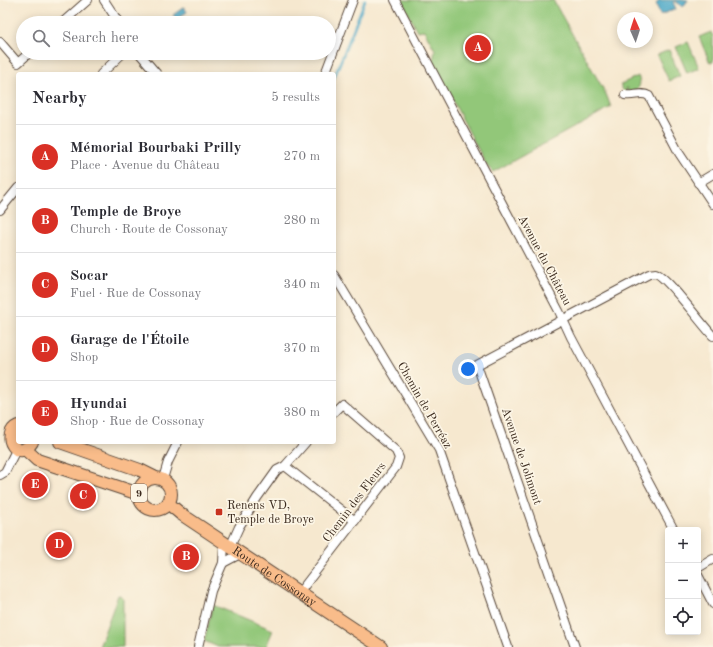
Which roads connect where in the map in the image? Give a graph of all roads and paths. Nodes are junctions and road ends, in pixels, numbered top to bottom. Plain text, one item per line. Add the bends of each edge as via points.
1 (88, 0) edge
2 (104, 0) edge
3 (353, 0) edge
4 (395, 0) edge
5 (70, 16) edge
6 (114, 16) edge
7 (0, 42) edge
8 (336, 45) edge
9 (21, 60) edge
10 (116, 60) edge
11 (145, 60) edge
12 (330, 60) edge
13 (103, 72) edge
14 (155, 72) edge
15 (326, 72) edge
16 (625, 95) dead end
17 (713, 174) edge
18 (698, 183) junction
19 (16, 190) edge
20 (713, 204) edge
21 (0, 210) edge
22 (336, 278) edge
23 (563, 320) junction
24 (713, 336) edge
25 (336, 410) edge
26 (9, 429) edge
27 (66, 444) edge
28 (177, 444) edge
29 (304, 444) edge
30 (24, 447) edge
31 (285, 466) junction
32 (0, 475) edge
33 (159, 478) junction
34 (139, 494) junction
35 (169, 504) junction
36 (355, 521) junction
37 (672, 527) edge
38 (231, 548) junction
39 (713, 559) edge
40 (223, 563) junction
41 (701, 566) edge
42 (701, 582) edge
43 (300, 593) junction
44 (713, 604) edge
45 (198, 647) edge
46 (381, 647) edge
47 (508, 647) edge
48 (575, 647) edge

1 - 5 street
2 - 6 street
3 - 8 street
4 - 23 street, Avenue du Château
7 - 9 street via 18,63
10 - 13 street
11 - 14 street
12 - 15 street
16 - 18 street via 643,93 649,96
17 - 18 street
18 - 20 street
19 - 21 street
22 - 47 street, Chemin de Perréaz via 439,450
23 - 24 street, Avenue de Jolimont via 654,273 679,295
23 - 37 street, Avenue du Château
23 - 48 street, Avenue de Jolimont via 477,365
25 - 36 street, Chemin des Fleurs via 342,404 396,451 399,458 396,467
26 - 30 main road, 9 via 7,440 10,446
27 - 33 main road, 9
28 - 33 street
29 - 31 street
30 - 32 street
30 - 34 main road, 9 via 37,460
31 - 36 street
31 - 38 street via 277,470 257,498 239,527
33 - 34 main road, 9 via 147,480 142,484
33 - 35 main road, 9 via 170,486 172,495
34 - 35 main road, 9 via 144,506 152,510 161,510
35 - 38 main road, Route de Cossonay
36 - 43 street, Chemin des Fleurs
38 - 40 street
38 - 40 street
38 - 43 main road, Route de Cossonay
39 - 41 street
40 - 45 street via 211,590
42 - 44 street
43 - 46 main road, Route de Cossonay

